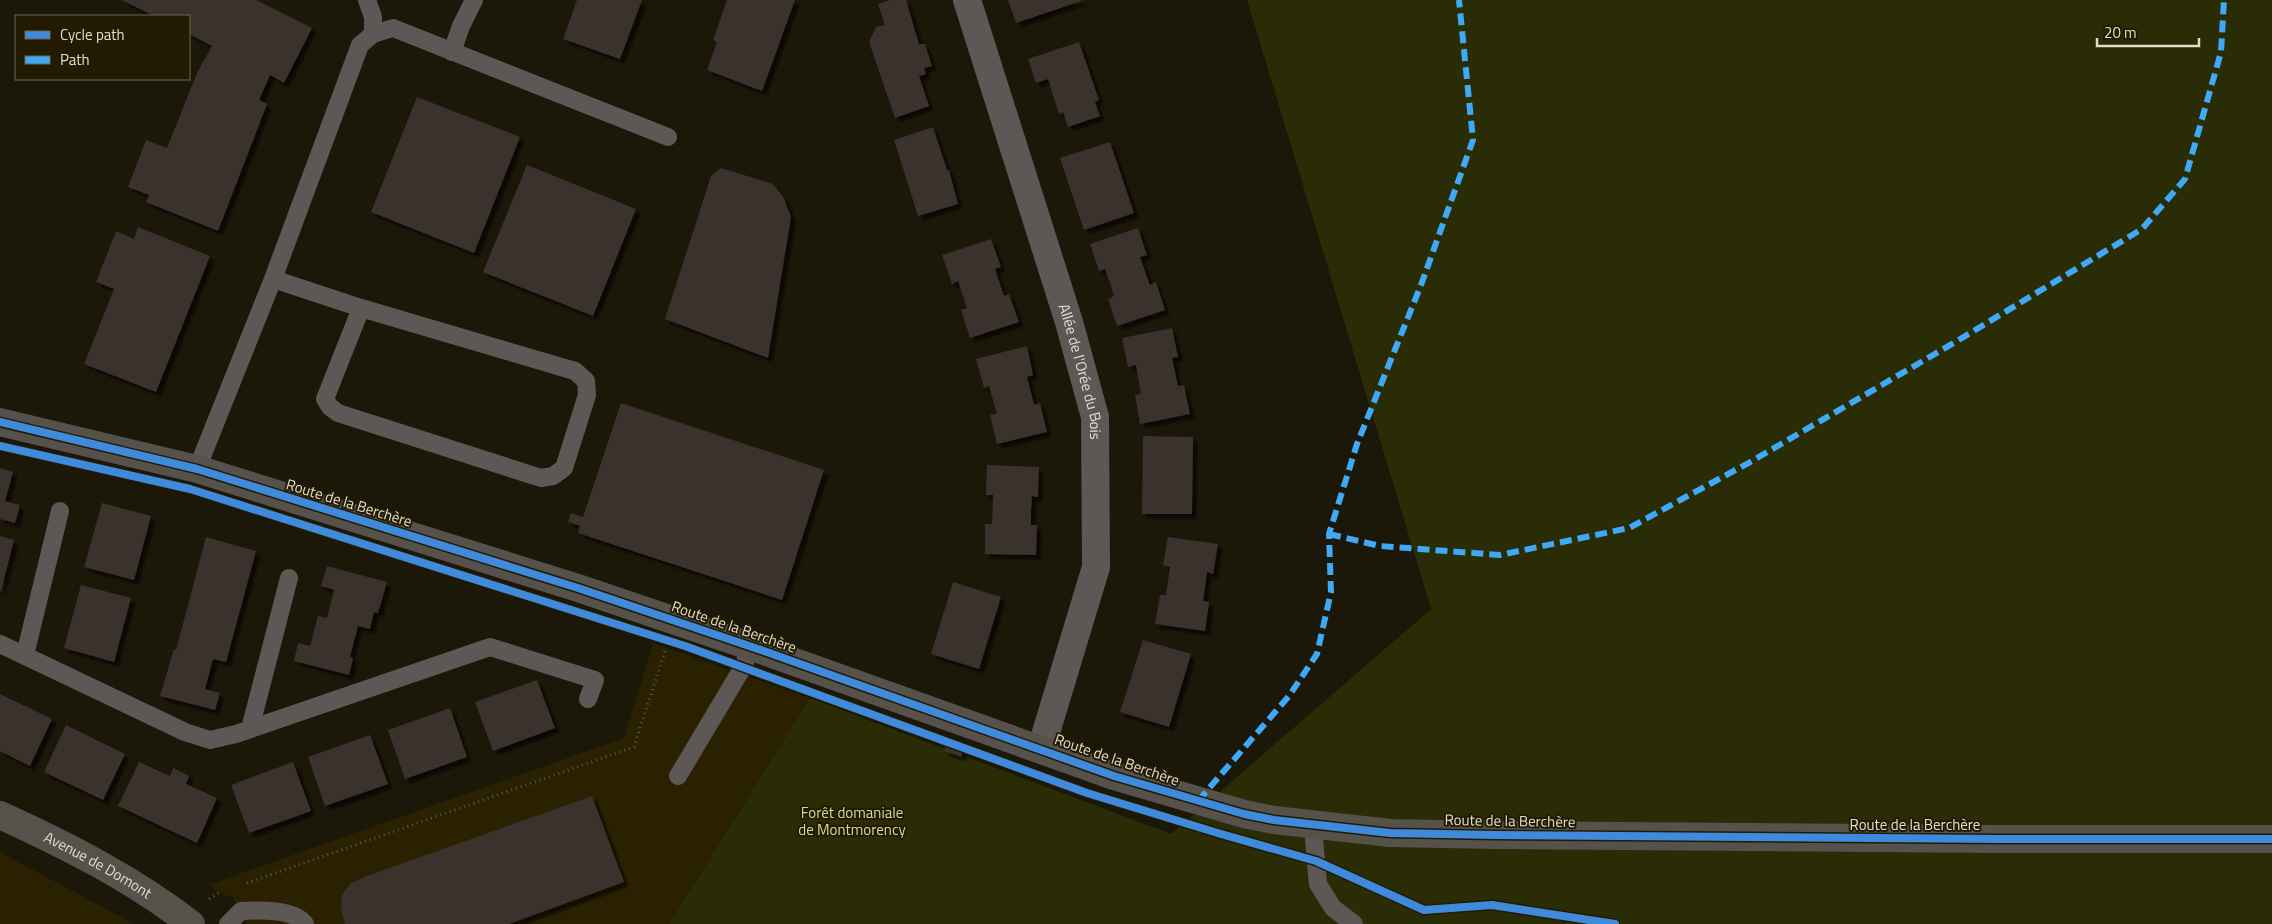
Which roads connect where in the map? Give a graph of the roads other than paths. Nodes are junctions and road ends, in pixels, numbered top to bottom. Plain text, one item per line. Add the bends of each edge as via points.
1 (367, 0) edge
2 (474, 0) edge
3 (967, 0) edge
4 (373, 34) junction
5 (452, 52) junction
6 (668, 137) dead end
7 (273, 279) junction
8 (361, 308) junction
9 (0, 422) edge
10 (197, 470) junction
11 (60, 511) dead end
12 (289, 578) dead end
13 (0, 644) edge
14 (751, 647) junction
15 (25, 655) junction
16 (588, 699) dead end
17 (250, 729) junction
18 (1041, 749) junction
19 (678, 776) dead end
20 (0, 815) edge
21 (1313, 826) junction
22 (2272, 839) edge
23 (187, 921) edge
24 (228, 924) edge
25 (305, 924) edge
26 (1354, 924) edge

1 - 4 lane via 373,17
2 - 5 lane
3 - 18 street, Allée de l'Orée du Bois via 1069,322 1095,417 1096,567
4 - 5 lane via 393,28
4 - 7 lane via 360,45
5 - 6 lane
7 - 8 lane
7 - 10 lane
8 - 8 lane via 575,371 586,381 587,395 564,468 554,476 541,478 338,413 330,407 326,399
9 - 10 street, Route de la Berchère
10 - 14 street, Route de la Berchère via 578,588
11 - 15 lane
12 - 17 lane
13 - 15 lane
14 - 18 street, Route de la Berchère
14 - 19 lane
15 - 17 lane via 185,732 210,740
16 - 17 lane via 596,680 490,647
18 - 21 street, Route de la Berchère via 1114,776 1235,812
20 - 23 street, Avenue de Domont via 118,875
21 - 22 street, Route de la Berchère via 1390,833 1495,835
21 - 26 lane via 1318,884 1333,908
24 - 25 lane via 241,911 272,910 302,919

